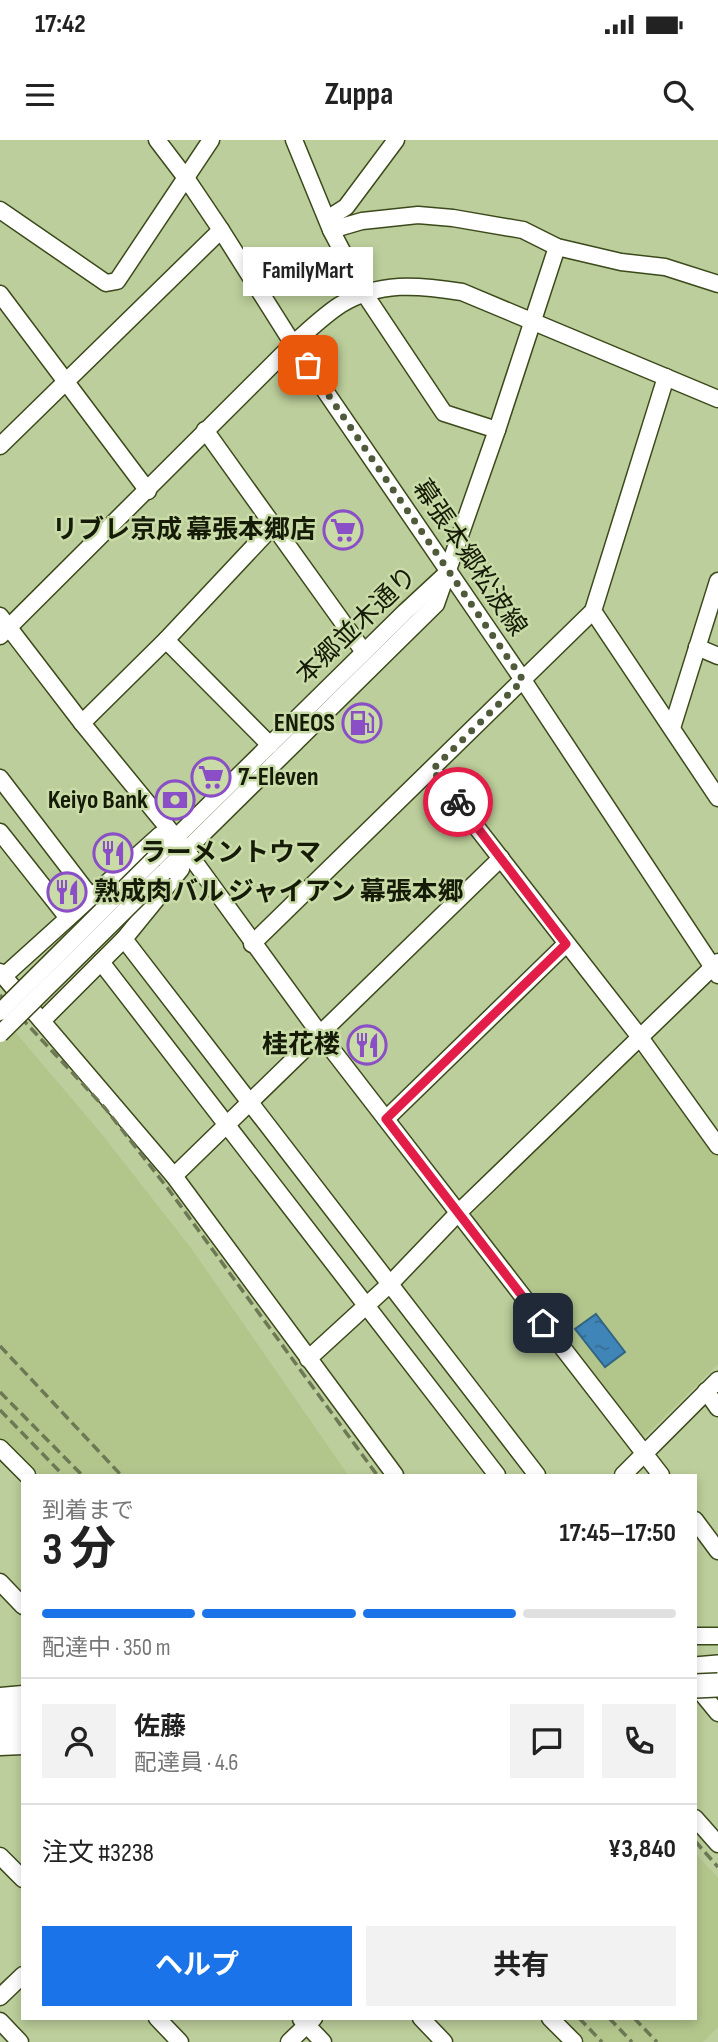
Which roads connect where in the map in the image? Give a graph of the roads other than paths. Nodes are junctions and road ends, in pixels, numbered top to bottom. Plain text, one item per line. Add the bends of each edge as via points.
1 (156, 140) edge
2 (211, 140) edge
3 (294, 140) edge
4 (396, 140) edge
5 (183, 174) junction
6 (0, 210) edge
7 (329, 225) junction
8 (221, 230) junction
9 (557, 247) junction
10 (716, 278) edge
11 (364, 293) junction
12 (0, 294) edge
13 (533, 324) junction
14 (293, 344) junction
15 (666, 377) junction
16 (66, 382) junction
17 (718, 399) edge
18 (205, 430) junction
19 (497, 430) junction
20 (0, 446) edge
21 (148, 491) junction
22 (274, 526) junction
23 (448, 572) junction
24 (718, 581) edge
25 (593, 611) junction
26 (3, 627) edge
27 (166, 640) junction
28 (696, 647) junction
29 (364, 652) junction
30 (718, 656) edge
31 (523, 680) junction
32 (82, 723) junction
33 (672, 728) junction
34 (270, 745) junction
35 (432, 770) junction
36 (0, 778) edge
37 (718, 798) edge
38 (0, 832) edge
39 (181, 844) junction
40 (501, 858) junction
41 (159, 866) junction
42 (91, 897) junction
43 (68, 918) junction
44 (124, 939) junction
45 (253, 944) junction
46 (566, 944) junction
47 (101, 962) junction
48 (716, 968) edge
49 (2, 974) edge
50 (0, 1012) edge
51 (42, 1021) junction
52 (0, 1034) edge
53 (320, 1034) junction
54 (639, 1036) junction
55 (250, 1103) junction
56 (386, 1119) junction
57 (227, 1125) junction
58 (718, 1146) edge
59 (174, 1176) junction
60 (458, 1213) junction
61 (391, 1283) junction
62 (367, 1306) junction
63 (308, 1359) junction
64 (712, 1385) edge
65 (718, 1408) edge
66 (0, 1448) edge
67 (645, 1454) junction
68 (26, 1474) edge
69 (394, 1474) edge
70 (496, 1474) edge
71 (536, 1474) edge
72 (624, 1474) edge
73 (660, 1474) edge
74 (705, 1527) edge
75 (718, 1551) edge
76 (0, 1583) edge
77 (21, 1604) edge
78 (697, 1636) edge
79 (718, 1636) edge
80 (718, 1667) edge
81 (697, 1669) edge
82 (697, 1688) edge
83 (21, 1694) edge
84 (0, 1696) edge
85 (710, 1703) edge
86 (21, 1709) edge
87 (0, 1711) edge
88 (21, 1729) edge
89 (0, 1730) edge
90 (21, 1746) edge
91 (0, 1747) edge
92 (697, 1820) edge
93 (718, 1844) edge
94 (0, 1856) edge
95 (21, 1877) edge
96 (21, 1977) edge
97 (0, 1997) edge
98 (159, 2020) edge
99 (307, 2020) edge
100 (423, 2020) edge
101 (552, 2020) edge
102 (0, 2021) edge
103 (20, 2042) edge
104 (180, 2042) edge
105 (289, 2042) edge
106 (323, 2042) edge
107 (444, 2042) edge
108 (574, 2042) edge

1 - 5 street, 幕張本郷松波線
2 - 5 street
3 - 7 street
4 - 7 street
5 - 6 street via 117,281 106,283
5 - 8 street, 幕張本郷松波線
7 - 9 street via 418,215 453,218 523,230
7 - 11 street
8 - 14 street, 幕張本郷松波線
8 - 16 street
9 - 10 street
9 - 13 street
11 - 13 street via 419,286 462,292
11 - 14 street via 338,306
11 - 19 street via 444,413
12 - 16 street
13 - 15 street
13 - 19 street
14 - 18 street
14 - 23 street, 幕張本郷松波線
15 - 17 street
15 - 25 street
16 - 20 street
16 - 21 street
18 - 21 street
18 - 22 street
19 - 23 street
21 - 26 street
22 - 27 street
22 - 29 street
23 - 29 street, 本郷並木通り
23 - 31 street, 幕張本郷松波線
23 - 39 street, 本郷並木通り via 436,604
24 - 28 street
25 - 31 street
25 - 33 street
26 - 32 street
27 - 32 street
27 - 34 street
28 - 30 street
28 - 33 street
29 - 34 street, 本郷並木通り
31 - 35 street
31 - 48 street, 幕張本郷松波線
32 - 39 street
33 - 37 street
34 - 39 street, 本郷並木通り
35 - 40 street
35 - 45 street
36 - 42 street
38 - 43 street
39 - 41 street, 本郷並木通り
39 - 42 street via 160,835
39 - 44 street via 181,869
39 - 45 street
40 - 46 street
40 - 53 street
41 - 50 street, bridge
41 - 52 street, bridge
42 - 43 street
43 - 49 street
44 - 47 street
44 - 55 street
45 - 53 street
46 - 54 street
46 - 56 street
47 - 51 street
47 - 57 street
48 - 54 street
49 - 51 street
51 - 59 street
53 - 55 street
53 - 56 street
54 - 58 street
54 - 60 street
55 - 57 street
55 - 61 street
56 - 60 street
57 - 59 street
57 - 62 street
59 - 63 street
60 - 61 street
60 - 67 street
61 - 62 street
61 - 71 street
62 - 63 street
62 - 70 street
63 - 69 street
64 - 65 street
64 - 67 street
66 - 68 street
67 - 72 street
67 - 73 street
74 - 75 street
76 - 77 street
78 - 79 street
80 - 81 highway
82 - 85 highway, bridge
83 - 84 street
86 - 87 highway
88 - 89 highway
90 - 91 street
92 - 93 street
94 - 95 street
96 - 97 street
98 - 104 street
99 - 105 street
99 - 106 street
100 - 107 street
101 - 108 street
102 - 103 street

